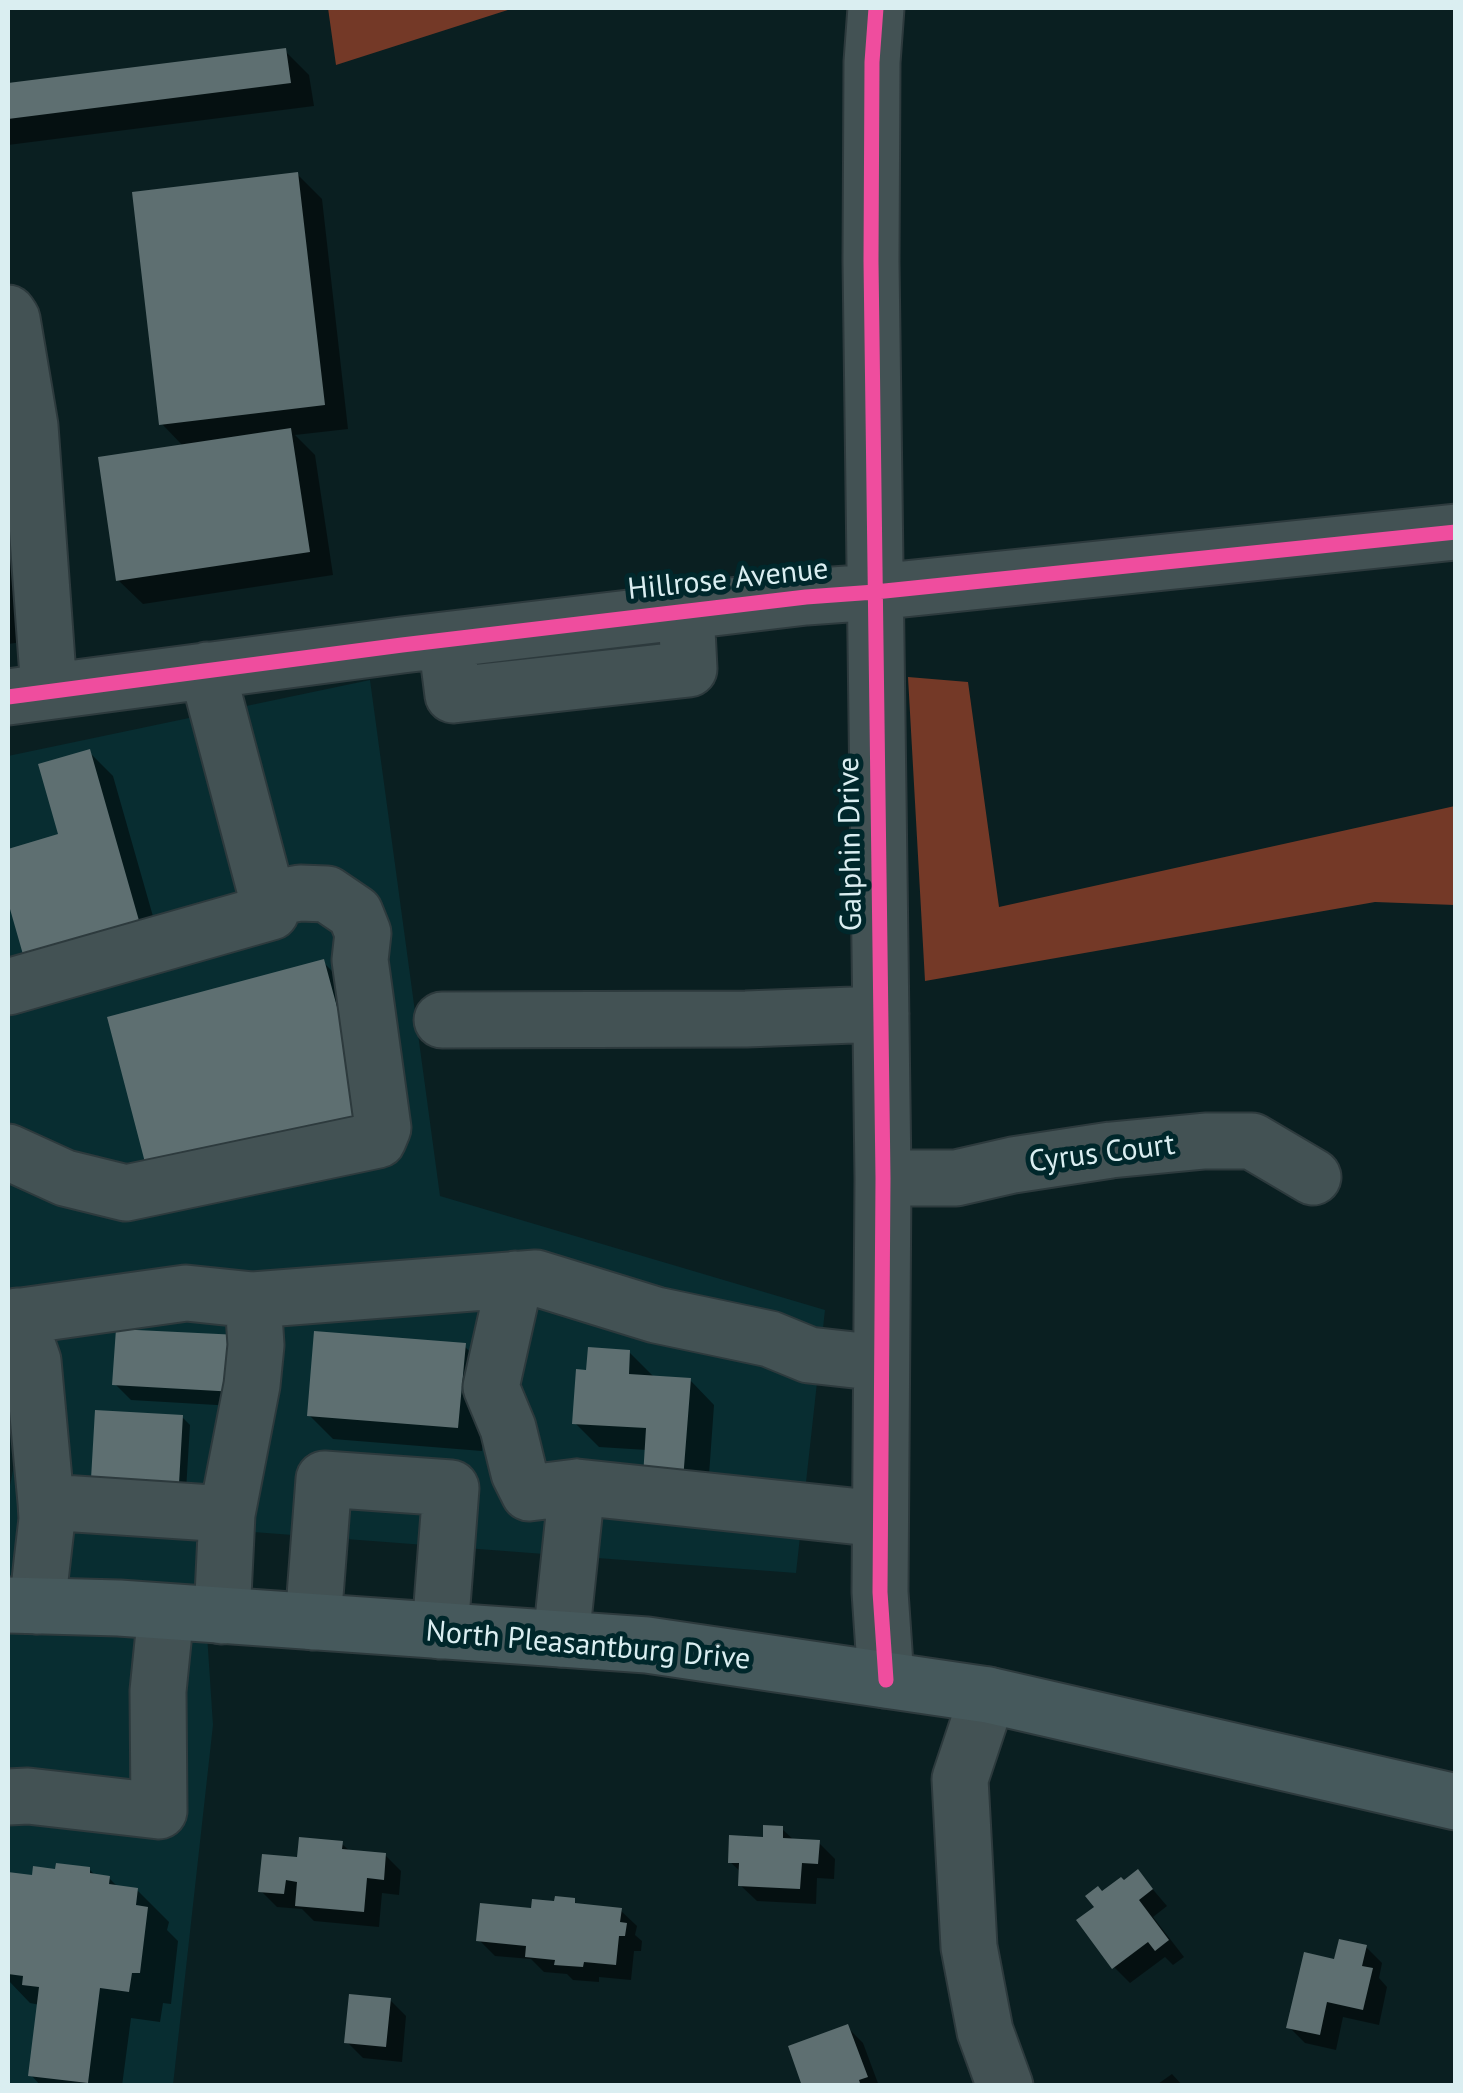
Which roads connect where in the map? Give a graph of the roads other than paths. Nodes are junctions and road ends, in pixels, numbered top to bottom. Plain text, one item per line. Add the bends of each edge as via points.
1 (876, 8) edge
2 (8, 313) edge
3 (1456, 532) edge
4 (875, 592) junction
5 (207, 670) junction
6 (28, 694) edge
7 (268, 900) junction
8 (8, 987) edge
9 (881, 1014) junction
10 (442, 1020) dead end
11 (8, 1152) edge
12 (883, 1178) junction
13 (1312, 1178) dead end
14 (515, 1279) junction
15 (253, 1300) junction
16 (12, 1317) edge
17 (881, 1363) junction
18 (508, 1428) junction
19 (577, 1487) junction
20 (451, 1488) junction
21 (46, 1502) junction
22 (227, 1514) junction
23 (880, 1519) junction
24 (22, 1606) edge
25 (166, 1612) junction
26 (222, 1616) junction
27 (313, 1622) junction
28 (440, 1631) junction
29 (561, 1639) junction
30 (886, 1680) junction
31 (988, 1695) junction
32 (8, 1797) edge
33 (1456, 1802) edge
34 (1005, 2086) edge

1 - 4 street, Galphin Drive
2 - 6 street via 30,426
3 - 4 street, Hillrose Avenue
4 - 5 street, Hillrose Avenue
4 - 9 street, Galphin Drive
5 - 6 street, Hillrose Avenue
5 - 7 street
7 - 8 street via 271,912
7 - 11 street via 327,894 355,913 363,933 360,960 383,1128 378,1140 126,1192 65,1178
9 - 10 street
9 - 12 street, Galphin Drive
12 - 13 street, Cyrus Court via 956,1178 1111,1150 1252,1140
12 - 17 street, Galphin Drive
14 - 15 street
14 - 17 street via 536,1278 810,1354
14 - 18 street via 490,1387
15 - 16 street via 186,1292
15 - 22 street via 252,1386
16 - 21 street via 33,1361
17 - 23 street, Galphin Drive
18 - 19 street via 529,1493
18 - 20 street
19 - 23 street
19 - 29 street
20 - 27 street via 324,1479
20 - 28 street
21 - 22 street
21 - 24 street
22 - 26 street
23 - 30 street, Galphin Drive
24 - 25 main road, North Pleasantburg Drive
25 - 26 main road, North Pleasantburg Drive
25 - 32 street via 158,1690 159,1810
26 - 27 main road, North Pleasantburg Drive
27 - 28 main road, North Pleasantburg Drive
28 - 29 main road, North Pleasantburg Drive
29 - 30 main road, North Pleasantburg Drive
30 - 31 main road, North Pleasantburg Drive
31 - 33 main road, North Pleasantburg Drive
31 - 34 street via 960,1779 969,1946

